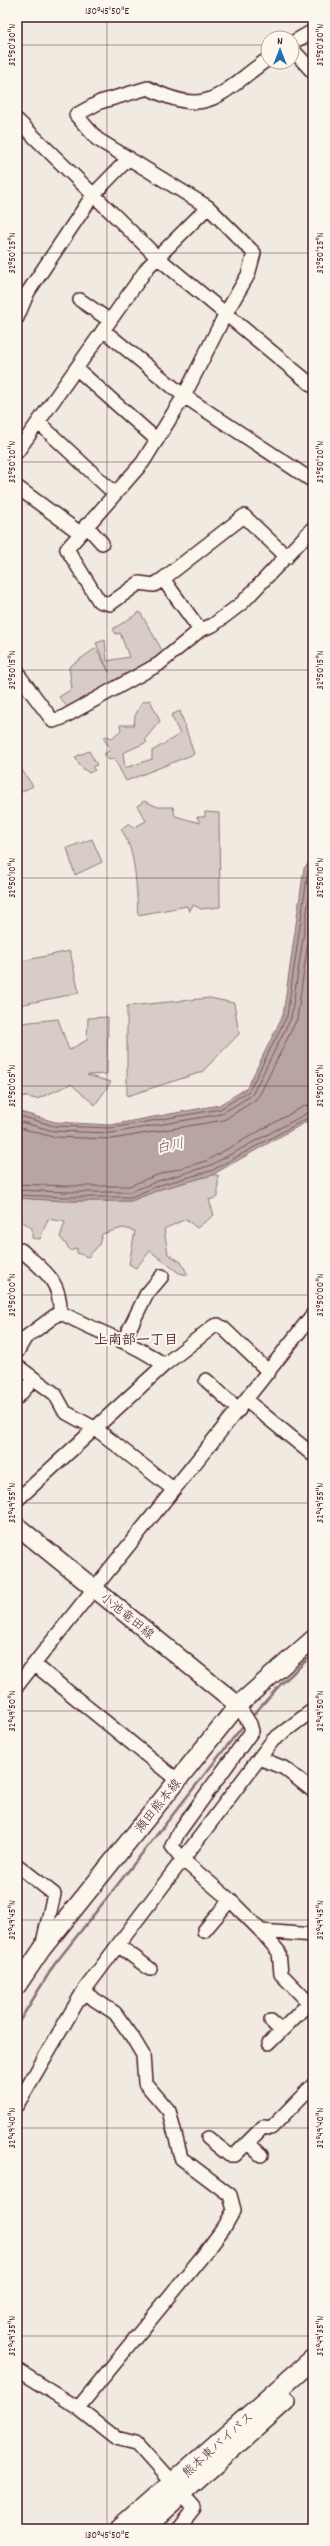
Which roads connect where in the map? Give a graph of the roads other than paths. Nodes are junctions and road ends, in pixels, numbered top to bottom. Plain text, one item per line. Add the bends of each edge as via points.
1 (313, 31) edge
2 (300, 38) edge
3 (300, 58) edge
4 (260, 65) edge
5 (313, 72) edge
6 (17, 120) edge
7 (129, 158) junction
8 (93, 195) junction
9 (208, 207) junction
10 (157, 257) junction
11 (80, 300) dead end
12 (226, 313) junction
13 (17, 318) edge
14 (106, 325) junction
15 (77, 369) junction
16 (313, 386) edge
17 (184, 396) junction
18 (39, 423) junction
19 (157, 440) junction
20 (17, 452) edge
21 (313, 481) edge
22 (17, 487) edge
23 (115, 494) junction
24 (313, 528) edge
25 (83, 529) junction
26 (102, 543) dead end
27 (287, 557) junction
28 (163, 579) junction
29 (200, 630) junction
30 (17, 670) edge
31 (21, 1250) dead end
32 (162, 1276) dead end
33 (60, 1312) junction
34 (313, 1314) edge
35 (124, 1340) junction
36 (17, 1352) edge
37 (164, 1365) junction
38 (17, 1366) edge
39 (269, 1372) junction
40 (34, 1379) junction
41 (206, 1380) dead end
42 (17, 1398) edge
43 (243, 1406) junction
44 (96, 1429) junction
45 (313, 1455) edge
46 (173, 1489) junction
47 (17, 1500) edge
48 (17, 1526) edge
49 (95, 1588) junction
50 (313, 1639) edge
51 (34, 1664) junction
52 (17, 1686) edge
53 (238, 1705) junction
54 (313, 1710) edge
55 (259, 1758) junction
56 (177, 1780) junction
57 (313, 1791) edge
58 (183, 1860) junction
59 (17, 1865) edge
60 (230, 1900) junction
61 (204, 1930) dead end
62 (261, 1931) junction
63 (313, 1935) edge
64 (118, 1945) junction
65 (42, 1949) junction
66 (150, 1969) dead end
67 (17, 1986) edge
68 (83, 1992) junction
69 (311, 2005) edge
70 (271, 2021) dead end
71 (281, 2032) junction
72 (269, 2043) dead end
73 (313, 2085) edge
74 (17, 2105) edge
75 (208, 2138) dead end
76 (248, 2143) junction
77 (261, 2155) dead end
78 (313, 2359) edge
79 (17, 2370) edge
80 (313, 2376) edge
81 (78, 2408) junction
82 (178, 2488) junction
83 (120, 2529) edge
84 (142, 2529) edge
85 (178, 2529) edge

1 - 2 street
3 - 5 street
4 - 7 street via 214,100 186,102 170,99 148,88 100,102 76,115 97,139
6 - 8 street
7 - 8 street
7 - 9 street
8 - 10 street
8 - 13 street via 28,292
9 - 10 street
9 - 12 street via 254,253 248,275
10 - 12 street
10 - 14 street
11 - 14 street
12 - 16 street
12 - 17 street
14 - 15 street
14 - 17 street
15 - 18 street
15 - 19 street
17 - 19 street
17 - 21 street
18 - 20 street
18 - 23 street
19 - 23 street via 143,462
22 - 25 street
23 - 25 street
24 - 27 street
25 - 26 street
25 - 28 street via 66,549 99,602 110,604 139,583 154,585
27 - 28 street via 244,516
27 - 29 street via 242,603 213,625
28 - 29 street
29 - 30 street via 159,664 53,721
31 - 33 street via 57,1286
32 - 35 street via 146,1296
33 - 35 street via 83,1325
33 - 36 street via 25,1338
34 - 39 street
35 - 37 street
37 - 39 street via 193,1340 218,1325
37 - 44 street
38 - 40 street
39 - 43 street
40 - 42 street
40 - 44 street via 55,1394 65,1412
41 - 43 street
43 - 45 street
43 - 46 street
44 - 46 street
44 - 47 street
46 - 49 street
48 - 49 main road, 小池竜田線
49 - 51 street
49 - 53 main road, 小池竜田線
50 - 53 main road, 瀬田熊本線
51 - 52 street
51 - 56 street
53 - 56 main road, 瀬田熊本線
53 - 58 street via 252,1731 175,1838 172,1846
54 - 55 street via 273,1740
55 - 57 street via 284,1768
55 - 58 street
56 - 65 main road, 瀬田熊本線
58 - 60 street
58 - 64 street
59 - 65 street via 54,1894
60 - 61 street
60 - 62 street
62 - 63 street
62 - 69 street via 279,1952 282,1974
64 - 66 street
64 - 68 street
65 - 67 main road, 瀬田熊本線
68 - 74 street
68 - 81 street via 115,2013 131,2035 143,2055 145,2083 169,2111 181,2158 230,2195 234,2210 205,2253
69 - 71 street
70 - 71 street
71 - 72 street
73 - 76 street via 271,2128 263,2127
75 - 76 street via 233,2156
76 - 77 street
78 - 82 highway, 熊本東バイパス
79 - 81 street
80 - 82 highway, 熊本東バイパス
81 - 82 street via 116,2438 136,2443
82 - 83 highway, 熊本東バイパス
82 - 84 highway, 熊本東バイパス
82 - 85 street via 194,2508

